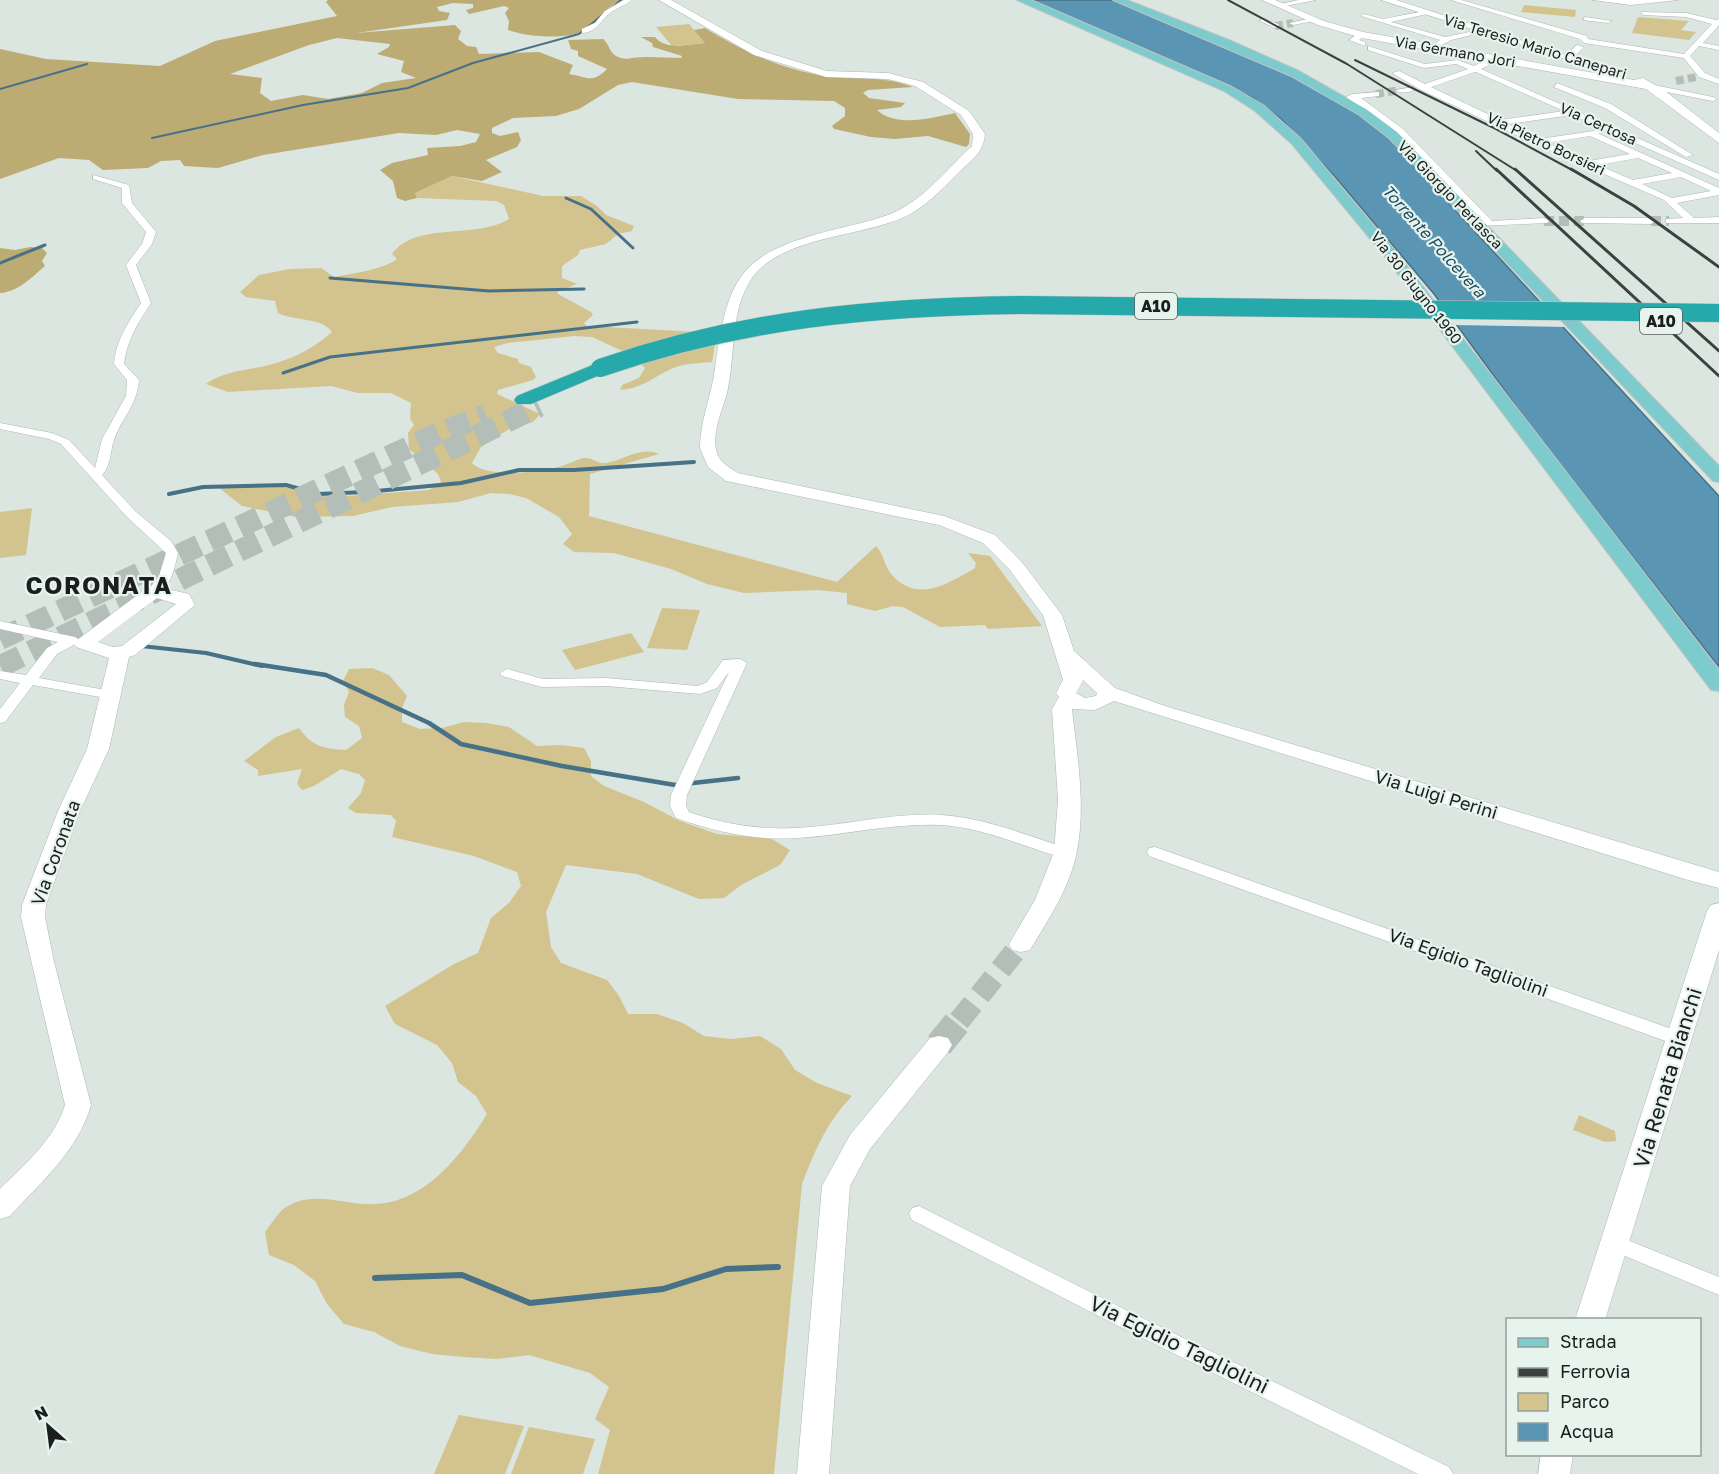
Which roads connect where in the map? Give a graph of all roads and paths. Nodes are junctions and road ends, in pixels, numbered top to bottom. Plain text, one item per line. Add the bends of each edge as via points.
1 (629, 0) edge
2 (664, 0) edge
3 (1022, 0) edge
4 (1118, 0) edge
5 (1267, 0) edge
6 (1313, 0) edge
7 (1386, 0) edge
8 (1468, 0) edge
9 (1596, 0) edge
10 (1675, 0) edge
11 (1456, 1) edge
12 (1278, 5) junction
13 (1425, 13) junction
14 (1643, 13) dead end
15 (1364, 16) dead end
16 (1585, 19) dead end
17 (1262, 20) dead end
18 (1313, 20) junction
19 (1608, 21) dead end
20 (1381, 22) junction
21 (1718, 22) edge
22 (1293, 23) tunnel mouth
23 (1275, 26) tunnel mouth
24 (585, 31) dead end
25 (1484, 31) junction
26 (1587, 35) junction
27 (1706, 35) junction
28 (1718, 37) edge
29 (1447, 40) junction
30 (1698, 44) junction
31 (1371, 48) dead end
32 (1719, 48) edge
33 (1431, 49) junction
34 (1686, 56) junction
35 (1569, 57) junction
36 (1494, 59) junction
37 (1476, 70) junction
38 (1396, 73) tunnel mouth
39 (1707, 75) edge
40 (1633, 78) junction
41 (1676, 81) tunnel mouth
42 (1719, 82) edge
43 (1622, 83) junction
44 (1557, 85) dead end
45 (1649, 86) junction
46 (1424, 87) junction
47 (1411, 89) dead end
48 (1400, 90) tunnel mouth
49 (1376, 94) tunnel mouth
50 (1348, 97) junction
51 (1713, 99) dead end
52 (1608, 106) junction
53 (1572, 112) junction
54 (1499, 123) junction
55 (1612, 130) junction
56 (1590, 134) junction
57 (1719, 139) edge
58 (1538, 142) junction
59 (1659, 151) junction
60 (1639, 154) junction
61 (1587, 164) junction
62 (1704, 171) junction
63 (1681, 174) junction
64 (96, 177) dead end
65 (1719, 177) edge
66 (1630, 183) junction
67 (1719, 191) edge
68 (1672, 201) junction
69 (1691, 220) junction
70 (1719, 220) edge
71 (1544, 221) tunnel mouth
72 (1586, 221) tunnel mouth
73 (1651, 221) tunnel mouth
74 (1669, 221) tunnel mouth
75 (1484, 224) junction
76 (1719, 313) edge
77 (1719, 322) edge
78 (605, 371) junction
79 (531, 403) tunnel mouth
80 (0, 426) edge
81 (96, 474) junction
82 (1719, 477) edge
83 (154, 592) junction
84 (0, 625) edge
85 (77, 642) junction
86 (120, 654) junction
87 (507, 673) dead end
88 (0, 675) edge
89 (29, 682) junction
90 (1719, 685) edge
91 (1090, 693) junction
92 (111, 695) junction
93 (0, 719) edge
94 (1155, 852) dead end
95 (1064, 853) junction
96 (1717, 884) edge
97 (1718, 919) edge
98 (1022, 944) tunnel mouth
99 (1680, 1039) junction
100 (939, 1045) tunnel mouth
101 (0, 1208) edge
102 (919, 1214) dead end
103 (1614, 1244) junction
104 (1719, 1286) edge
105 (1591, 1318) edge
106 (1557, 1456) edge
107 (813, 1474) edge
108 (1441, 1474) edge
109 (1554, 1474) edge

1 - 24 street
2 - 91 main road via 758,53 826,74 888,76 919,84 964,113 980,141 909,210 782,251 748,274 725,337 709,443 713,462 732,477 754,483 944,521 977,533 1000,549 1052,615 1065,651
3 - 90 main road, Via 30 Giugno 1960 via 1228,89 1259,108 1296,141 1391,255
4 - 50 main road, Via Giorgio Perlasca
5 - 12 main road, Via Germano Jori
6 - 12 street
7 - 13 main road, Via Teresio Mario Canepari
8 - 11 street
9 - 10 street
11 - 26 street
12 - 18 main road, Via Germano Jori
13 - 20 street
13 - 25 main road, Via Teresio Mario Canepari
14 - 21 street via 1686,15
15 - 20 street
16 - 26 street
17 - 23 street
18 - 22 street
18 - 33 main road, Via Germano Jori via 1362,40
19 - 26 street
20 - 29 street
21 - 27 street
25 - 29 street
25 - 35 main road, Via Teresio Mario Canepari
26 - 34 street
26 - 35 street
27 - 28 street
27 - 30 street
29 - 33 street
30 - 32 street
30 - 34 street
31 - 37 street, Via Certosa via 1424,66 1457,62
33 - 36 main road, Via Germano Jori
34 - 39 street
35 - 40 main road, Via Teresio Mario Canepari
36 - 37 street
36 - 43 main road, Via Germano Jori
37 - 46 street
37 - 53 street, Via Certosa
38 - 46 street, Via Pietro Borsieri
39 - 42 street
40 - 43 main road
40 - 45 main road, Via Teresio Mario Canepari
41 - 45 street
43 - 45 main road, Via Germano Jori
44 - 52 street
45 - 51 street
45 - 57 main road, Via Teresio Mario Canepari
46 - 54 street, Via Pietro Borsieri
47 - 48 street
49 - 50 street
50 - 75 main road, Via Giorgio Perlasca
52 - 53 street
52 - 62 street via 1709,168
53 - 54 street
53 - 55 street, Via Certosa
54 - 58 street, Via Pietro Borsieri
55 - 56 street
55 - 59 street, Via Certosa
56 - 58 street
56 - 60 street
58 - 61 street, Via Pietro Borsieri
59 - 60 street
59 - 62 street, Via Certosa
60 - 61 street
60 - 63 street
61 - 66 street, Via Pietro Borsieri
62 - 63 street
62 - 65 street, Via Certosa
63 - 66 street
63 - 67 street
64 - 81 street via 126,187 127,203 152,232 130,266 146,303 126,330 120,357 119,364 133,380 132,396 113,427 101,469
66 - 68 street, Via Pietro Borsieri
67 - 68 street
68 - 69 street, Via Pietro Borsieri
69 - 70 street
69 - 74 street
71 - 75 street
72 - 73 street
75 - 82 main road, Via Giorgio Perlasca
76 - 78 highway, A10, bridge via 914,306 835,312 733,328 665,346
77 - 78 highway, A10 via 913,315 760,332
78 - 79 highway, A10
80 - 81 street via 65,442
81 - 83 street via 172,553 166,576
83 - 85 main road
83 - 86 main road via 182,598 186,605
84 - 85 street
85 - 86 main road
85 - 89 street via 52,651
86 - 92 main road, Via Coronata
87 - 95 street via 542,682 700,690 712,685 728,663 740,663 679,795 682,815 697,821 741,831 810,833 884,822 943,820
88 - 89 street
89 - 92 street
89 - 93 street
91 - 95 main road via 1065,738 1068,826
91 - 96 main road, Via Luigi Perini via 1158,710
92 - 101 main road, Via Coronata via 99,749 69,811 33,917 78,1105 76,1117 67,1133
94 - 99 street, Via Egidio Tagliolini
95 - 98 main road via 1041,914
97 - 99 main road, Via Renata Bianchi
99 - 103 main road, Via Renata Bianchi
100 - 107 main road via 860,1142 836,1185
102 - 108 street, Via Egidio Tagliolini
103 - 104 street
103 - 105 main road, Via Renata Bianchi
106 - 109 main road

